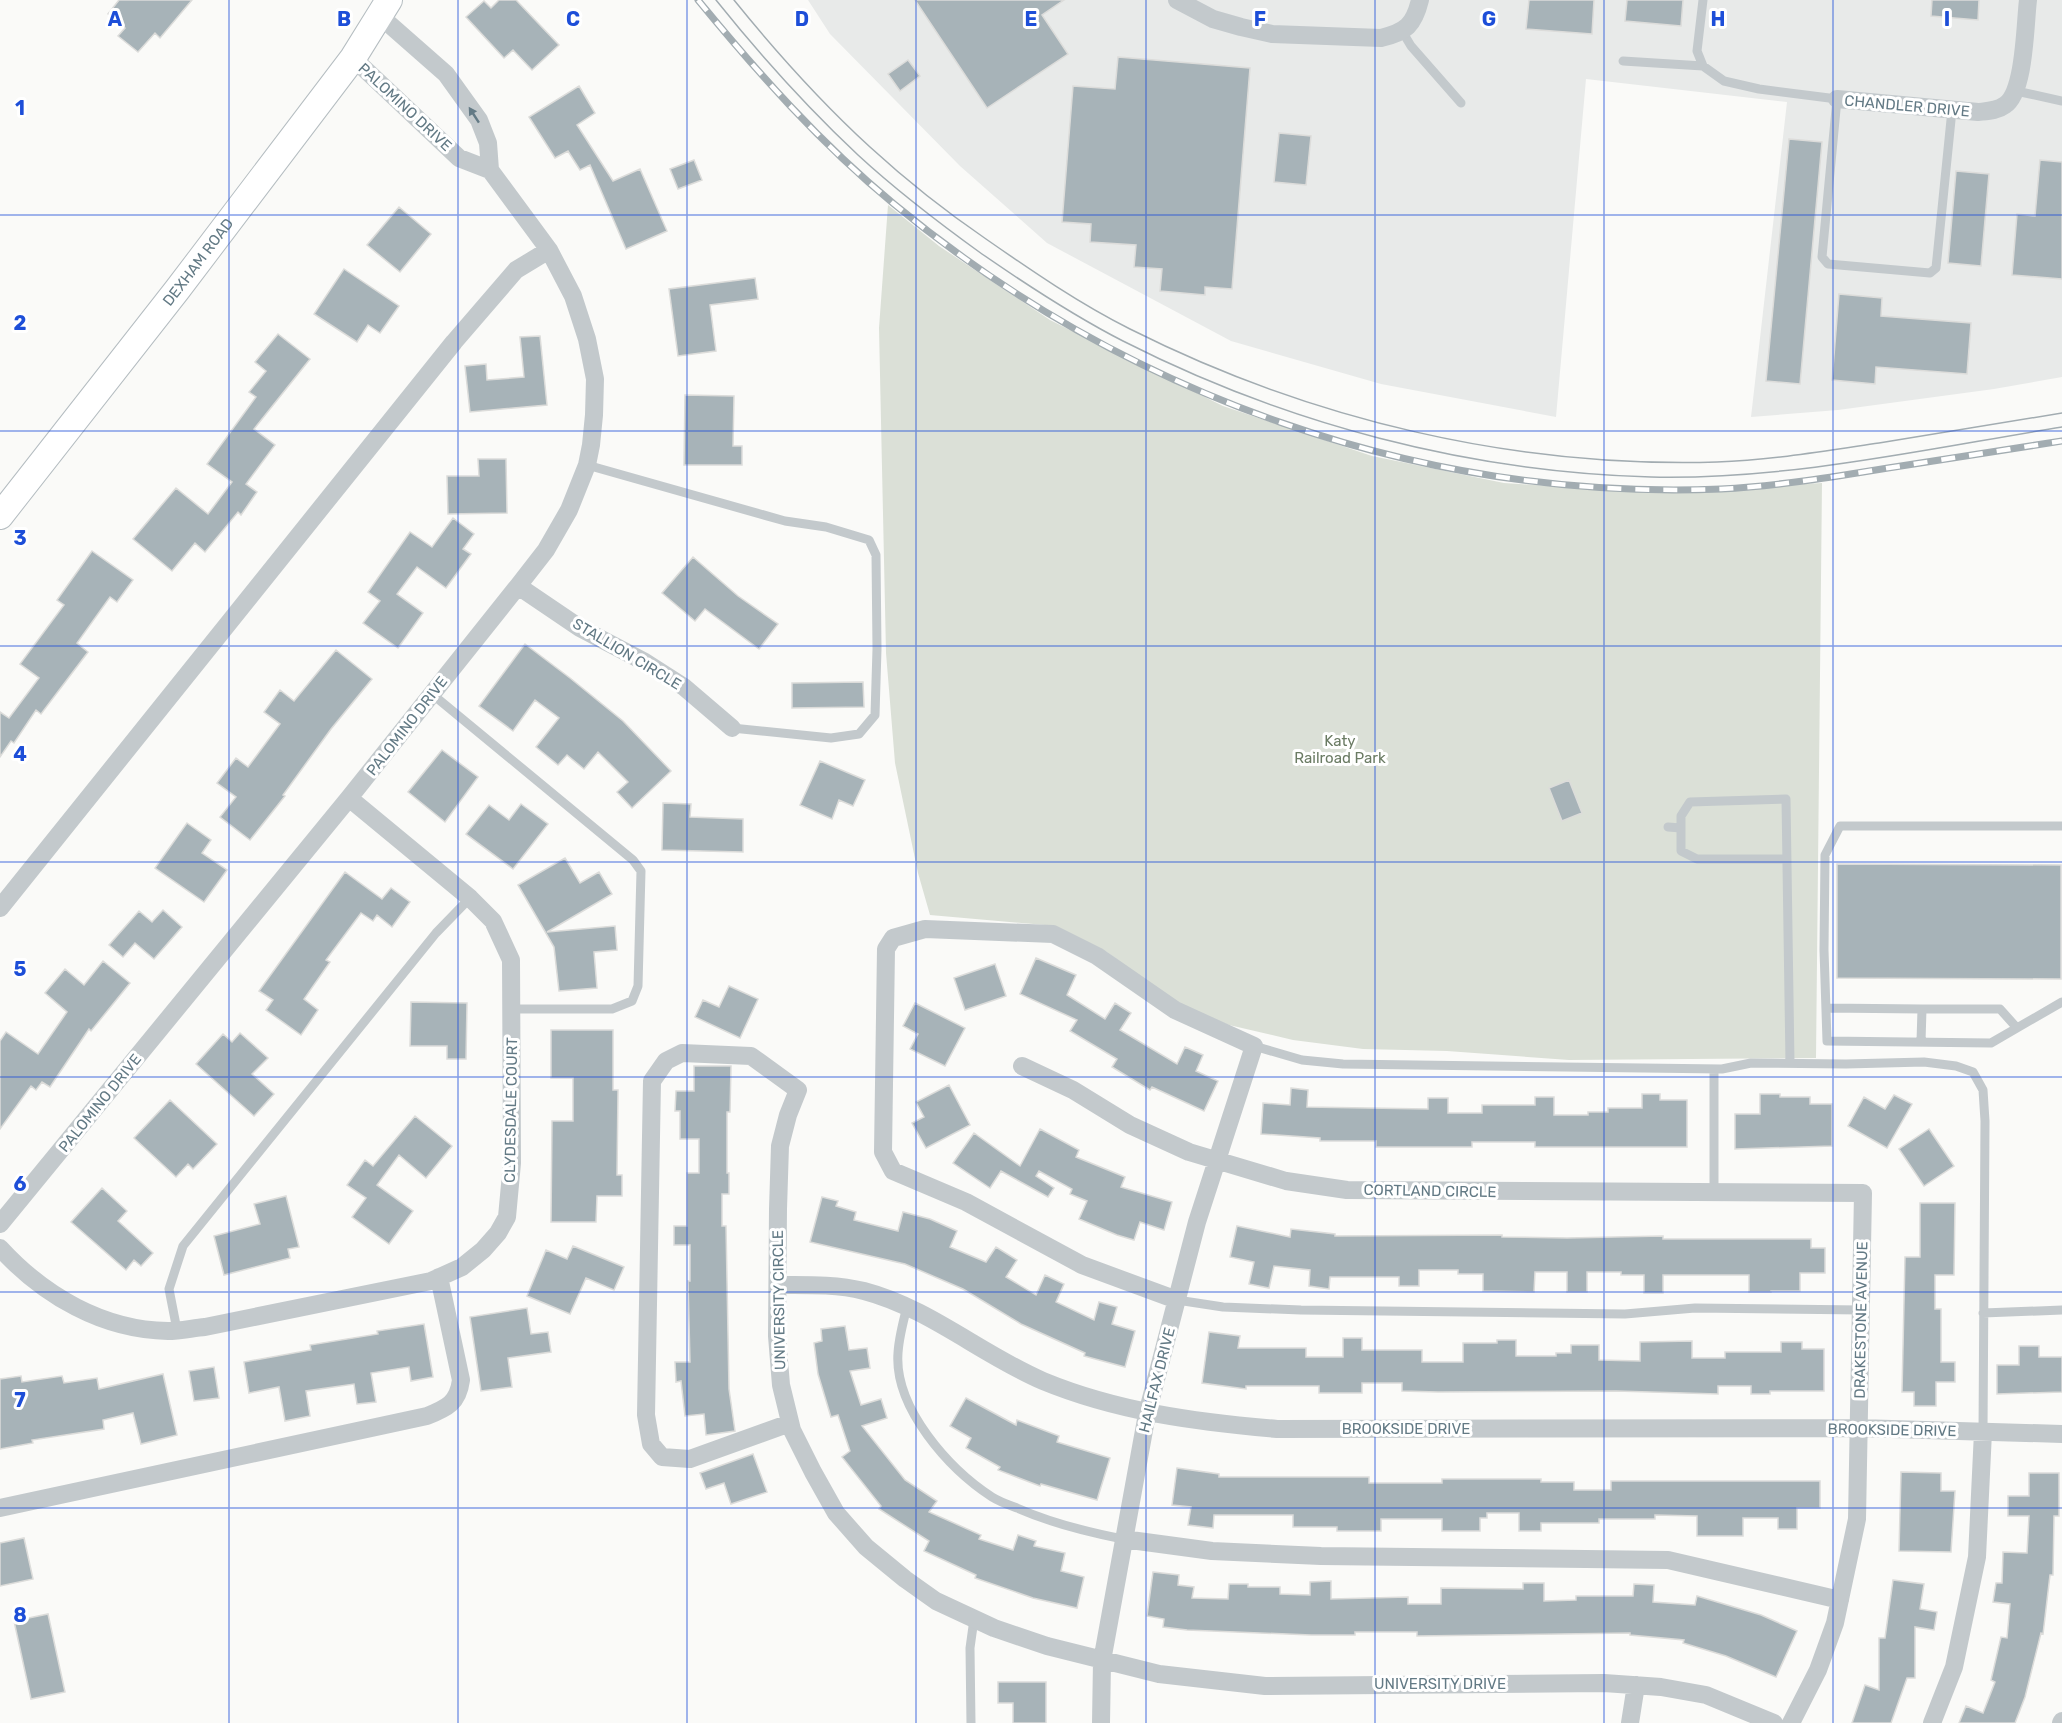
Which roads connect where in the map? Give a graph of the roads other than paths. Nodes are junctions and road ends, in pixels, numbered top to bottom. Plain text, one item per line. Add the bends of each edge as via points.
1 (1177, 0) edge
2 (1703, 0) edge
3 (2028, 0) edge
4 (1419, 7) edge
5 (385, 8) edge
6 (1402, 31) junction
7 (352, 58) junction
8 (1623, 61) dead end
9 (1703, 66) junction
10 (2016, 90) junction
11 (1837, 99) junction
12 (2062, 101) edge
13 (1461, 103) dead end
14 (1952, 110) junction
15 (490, 170) junction
16 (549, 250) junction
17 (587, 465) junction
18 (0, 516) edge
19 (518, 586) junction
20 (432, 694) junction
21 (732, 728) joint
22 (349, 798) junction
23 (2062, 826) edge
24 (1668, 827) dead end
25 (1681, 828) junction
26 (1786, 859) junction
27 (470, 898) junction
28 (0, 908) edge
29 (2062, 1002) edge
30 (1826, 1008) junction
31 (512, 1009) junction
32 (1922, 1009) junction
33 (2017, 1028) junction
34 (1921, 1042) junction
35 (1254, 1046) junction
36 (1790, 1063) junction
37 (1022, 1066) dead end
38 (1714, 1069) junction
39 (1216, 1160) junction
40 (1714, 1192) junction
41 (1863, 1193) joint
42 (0, 1224) edge
43 (0, 1248) edge
44 (439, 1276) junction
45 (778, 1285) junction
46 (1177, 1300) junction
47 (907, 1307) junction
48 (1861, 1310) junction
49 (2062, 1310) edge
50 (1983, 1313) junction
51 (177, 1330) junction
52 (1147, 1414) junction
53 (790, 1423) junction
54 (1858, 1428) junction
55 (1983, 1432) junction
56 (2062, 1434) edge
57 (0, 1508) edge
58 (1123, 1539) junction
59 (1840, 1600) junction
60 (974, 1618) junction
61 (1102, 1660) junction
62 (1636, 1685) junction
63 (971, 1723) edge
64 (1101, 1723) edge
65 (1630, 1723) edge
66 (1774, 1723) edge
67 (1791, 1723) edge
68 (1932, 1723) edge

1 - 6 street via 1213,19 1272,34 1382,38
2 - 9 lane via 1697,51
3 - 10 street
4 - 6 street
5 - 7 street, DEXHAM ROAD
15 -> 5 street via 488,143 479,120 446,74
6 - 13 lane
7 - 15 street, PALOMINO DRIVE via 459,158
7 - 18 street, DEXHAM ROAD
8 - 9 lane
9 - 11 lane via 1724,81
10 - 12 lane
10 - 14 street, CHANDLER DRIVE via 2007,104 1993,110
11 - 14 street, CHANDLER DRIVE
11 - 14 lane via 1822,257 1828,264 1839,266 1930,273 1936,268
15 - 16 street, PALOMINO DRIVE
16 - 17 street, PALOMINO DRIVE via 573,296 595,379
16 - 28 street via 516,270 454,342
17 - 19 street, PALOMINO DRIVE via 569,510 546,550
17 - 21 lane via 869,540 876,555 875,716 860,734 831,738
19 - 20 street, PALOMINO DRIVE
19 - 21 street, STALLION CIRCLE via 580,628 684,687
20 - 22 street, PALOMINO DRIVE
20 - 31 lane via 633,860 641,871 638,986 632,1001 612,1009
22 - 27 street, CLYDESDALE COURT
22 - 42 street, PALOMINO DRIVE
23 - 30 lane via 1840,826 1825,855
24 - 25 lane
25 - 26 lane via 1681,851 1697,860
25 - 26 lane via 1681,816 1690,802 1786,799
26 - 36 lane
27 - 31 street, CLYDESDALE COURT via 492,921 511,960
27 - 51 lane via 436,933 183,1246 169,1289
29 - 33 lane
30 - 32 lane
30 - 34 lane via 1827,1041
31 - 44 street, CLYDESDALE COURT via 512,1163 507,1217 483,1250 462,1267
32 - 33 lane via 2000,1009
32 - 34 lane
33 - 34 lane via 1990,1043
35 - 38 lane via 1302,1060 1343,1064
35 - 39 street, HAILFAX DRIVE
35 - 46 street via 1175,1010 1097,956 1053,934 925,929 893,938 886,949 884,1152 892,1171 966,1202 1082,1265
36 - 38 lane via 1751,1063
36 - 50 lane via 1924,1062 1973,1072 1983,1090 1985,1121
37 - 39 street, CORTLAND CIRCLE via 1073,1090 1130,1125
38 - 40 lane
39 - 40 street, CORTLAND CIRCLE via 1286,1181 1347,1190
39 - 46 street, HAILFAX DRIVE
40 - 41 street, CORTLAND CIRCLE
41 - 48 street, DRAKESTONE AVENUE
43 - 51 street, CLYDESDALE COURT via 49,1292 87,1313 125,1327
44 - 51 street, CLYDESDALE COURT via 431,1281
44 - 57 street via 461,1380 460,1390 446,1408 427,1416
45 - 47 street, BROOKSIDE DRIVE via 830,1285 864,1291
45 - 53 street, UNIVERSITY CIRCLE via 780,1375
45 - 53 street, UNIVERSITY CIRCLE via 780,1146 798,1090 751,1056 682,1053 666,1061 652,1081 646,1415 651,1444 662,1457 690,1459
46 - 48 lane via 1301,1310 1625,1314 1695,1308
46 - 52 street, HAILFAX DRIVE
47 - 52 street, BROOKSIDE DRIVE via 996,1359 1042,1380 1086,1398
47 - 58 lane via 897,1354 901,1378 909,1404 932,1442 957,1471 994,1498 1041,1518
48 - 54 street, DRAKESTONE AVENUE
49 - 50 lane
50 - 55 lane
52 - 54 street, BROOKSIDE DRIVE via 1277,1429
52 - 58 street, HAILFAX DRIVE
53 - 60 street, UNIVERSITY CIRCLE via 836,1513 866,1546 936,1601
54 - 55 street, BROOKSIDE DRIVE
54 - 59 street, DRAKESTONE AVENUE via 1857,1519
55 - 56 street, BROOKSIDE DRIVE
55 - 68 street via 1977,1557 1954,1667
58 - 59 street via 1212,1551 1320,1556 1668,1560
58 - 61 street, HAILFAX DRIVE
59 - 67 street, DRAKESTONE AVENUE via 1818,1670
60 - 61 street, UNIVERSITY CIRCLE via 1047,1646
60 - 63 lane via 970,1648
61 - 62 street, UNIVERSITY DRIVE via 1159,1674 1265,1686
61 - 64 street, HAILFAX DRIVE
62 - 65 street
62 - 66 street, UNIVERSITY DRIVE via 1707,1695

